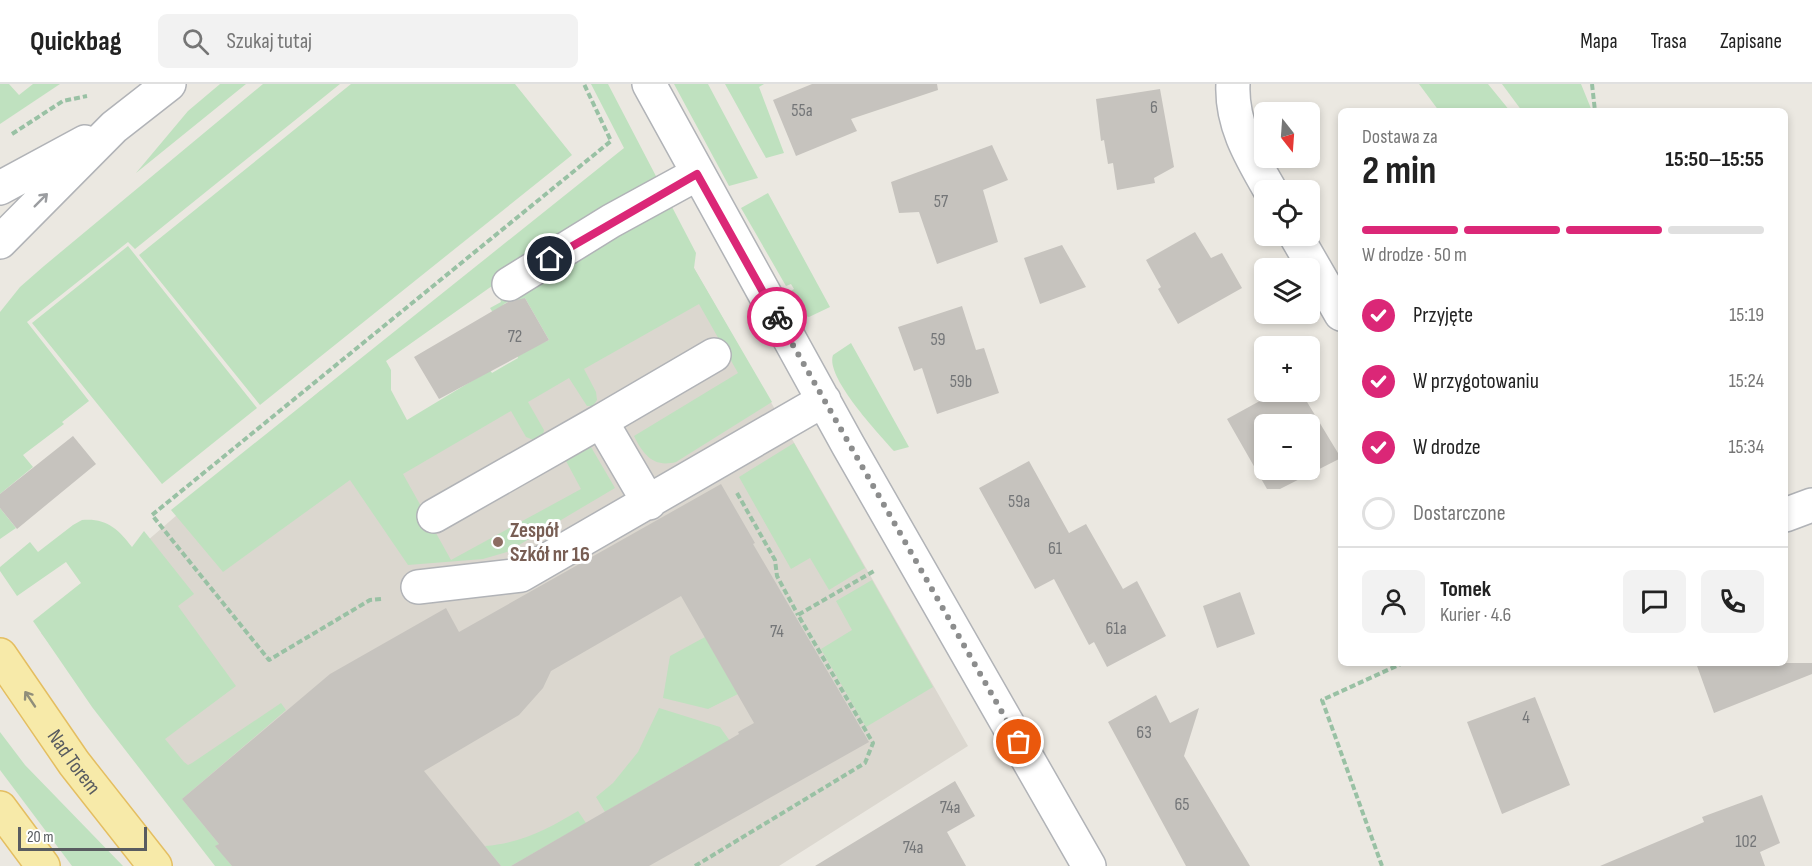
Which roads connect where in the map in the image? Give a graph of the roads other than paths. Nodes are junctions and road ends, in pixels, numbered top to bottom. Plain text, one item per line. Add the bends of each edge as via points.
1 (169, 84) edge
2 (649, 84) edge
3 (1233, 84) edge
4 (114, 127) junction
5 (697, 174) junction
6 (1265, 180) edge
7 (0, 188) edge
8 (0, 242) edge
9 (1302, 246) edge
10 (509, 284) dead end
11 (1338, 309) edge
12 (714, 355) dead end
13 (824, 400) junction
14 (602, 421) junction
15 (649, 503) junction
16 (1812, 505) edge
17 (1788, 513) edge
18 (434, 516) dead end
19 (418, 587) dead end
20 (0, 655) edge
21 (0, 808) edge
22 (42, 866) edge
23 (155, 866) edge
24 (1089, 866) edge

1 - 4 street
2 - 5 street
3 - 6 street via 1232,99 1240,133
4 - 7 street
8 -> 4 street
5 - 10 street
5 - 13 street
9 - 11 street
12 - 14 street
13 - 15 street
13 - 24 street
14 - 15 street
14 - 18 street
15 - 19 street via 521,575
16 - 17 street
23 -> 20 main road, Nad Torem via 74,763
21 - 22 main road

